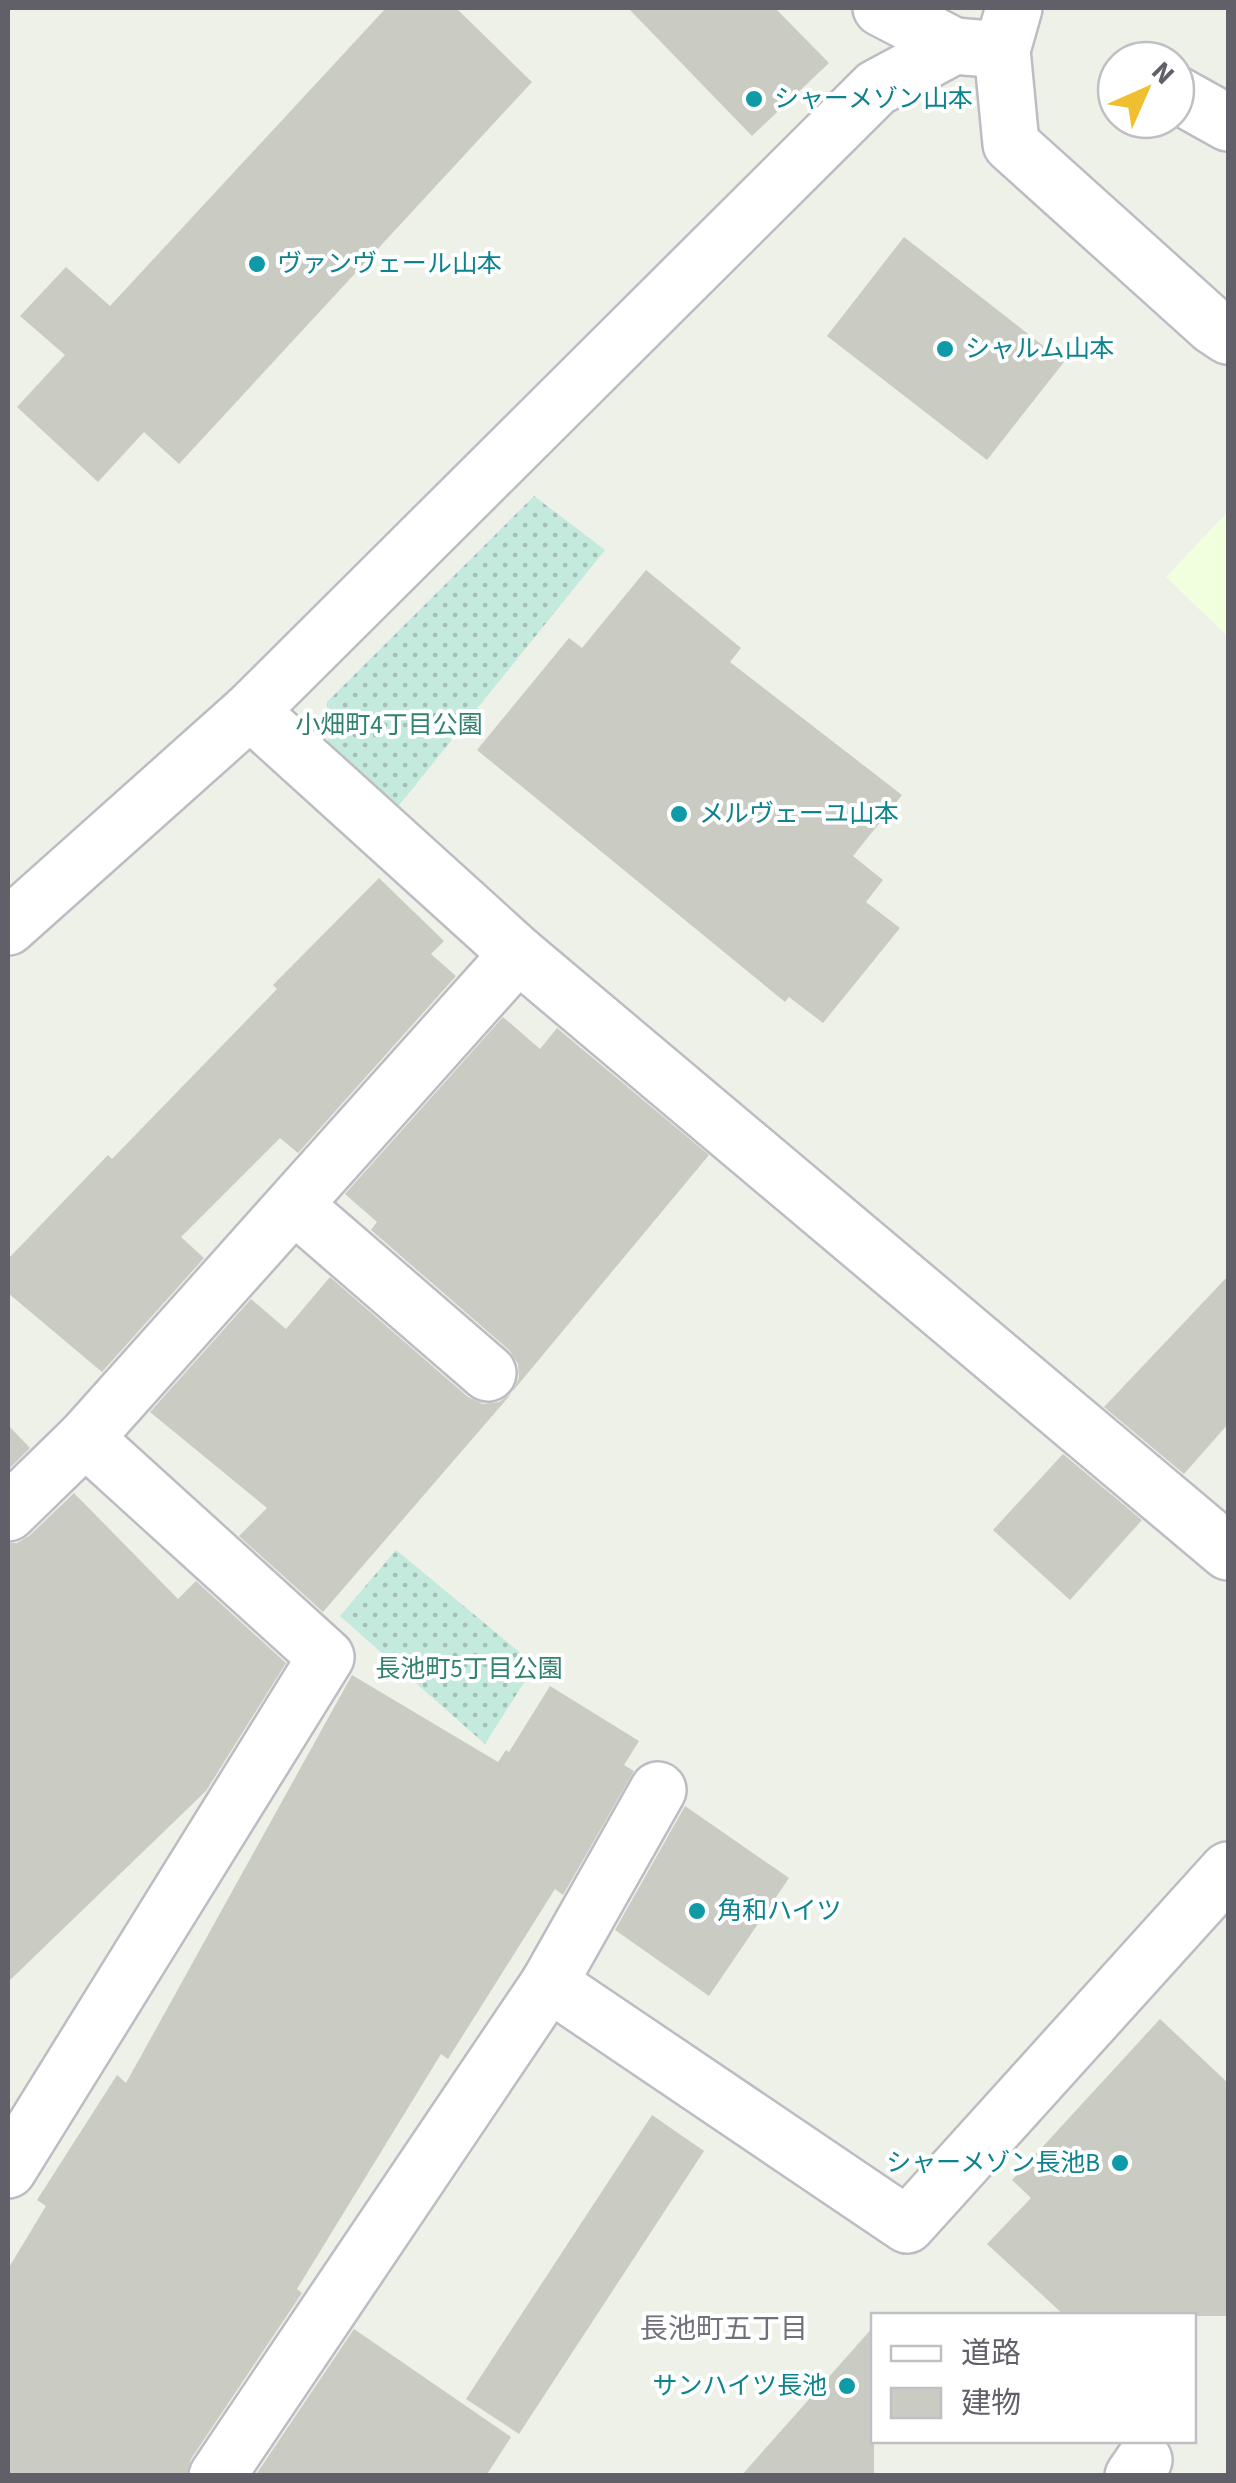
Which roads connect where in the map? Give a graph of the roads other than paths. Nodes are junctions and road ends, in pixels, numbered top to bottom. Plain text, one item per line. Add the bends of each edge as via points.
1 (881, 8) edge
2 (990, 34) edge
3 (1196, 105) edge
4 (1228, 123) edge
5 (1228, 336) edge
6 (250, 712) junction
7 (8, 927) edge
8 (518, 954) junction
9 (294, 1205) junction
10 (488, 1373) dead end
11 (85, 1438) junction
12 (8, 1513) edge
13 (1228, 1552) edge
14 (658, 1790) dead end
15 (1228, 1870) edge
16 (549, 1983) junction
17 (8, 2170) edge
18 (217, 2476) edge

1 - 2 street
2 - 5 street via 1011,144
2 - 6 street via 876,88
3 - 4 street
6 - 7 street
6 - 8 street
8 - 9 street
8 - 13 street
9 - 10 street
9 - 11 street
11 - 12 street
11 - 17 street via 326,1657
14 - 16 street
15 - 16 street via 908,2225
16 - 18 street

